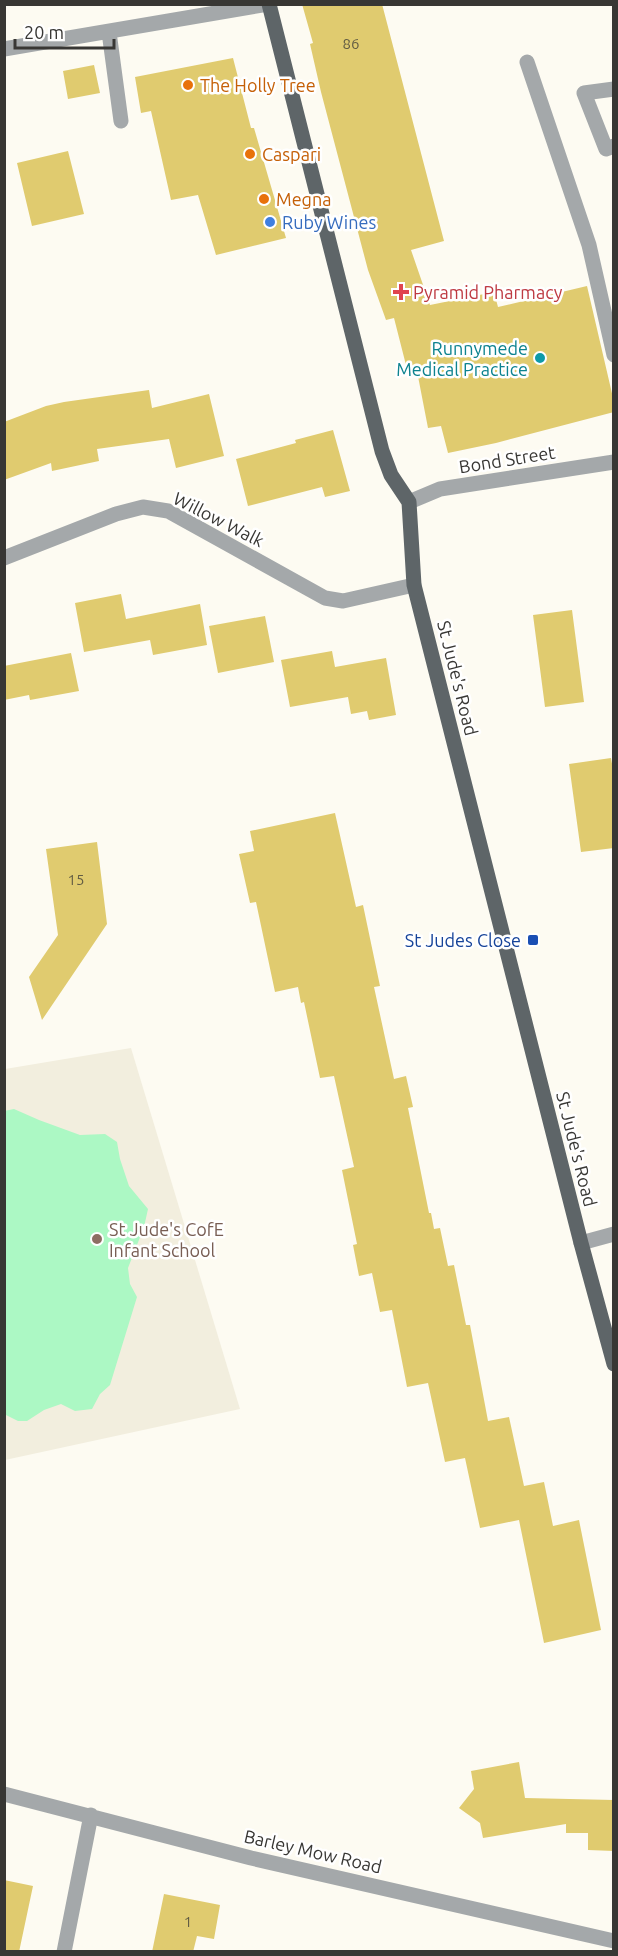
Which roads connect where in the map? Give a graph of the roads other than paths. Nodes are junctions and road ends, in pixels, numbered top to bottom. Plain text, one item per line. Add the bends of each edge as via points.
1 (269, 4) edge
2 (109, 32) junction
3 (4, 49) edge
4 (527, 62) dead end
5 (614, 89) edge
6 (121, 121) dead end
7 (614, 146) edge
8 (614, 355) edge
9 (614, 462) edge
10 (409, 502) junction
11 (4, 558) edge
12 (414, 585) junction
13 (614, 1234) edge
14 (580, 1244) junction
15 (614, 1364) edge
16 (4, 1794) edge
17 (91, 1815) junction
18 (614, 1941) edge
19 (64, 1952) edge

1 - 2 street
1 - 10 main road via 382,451 391,475
2 - 3 street
2 - 6 street
4 - 8 street via 589,245
5 - 7 street via 584,93 606,149
9 - 10 street, Bond Street via 440,489
10 - 12 main road, St Jude's Road
11 - 12 street, Willow Walk via 143,507 168,511 325,598 344,601
12 - 14 main road, St Jude's Road
13 - 14 street
14 - 15 main road, St Jude's Road
16 - 17 street, Barley Mow Road
17 - 18 street, Barley Mow Road via 251,1858
17 - 19 street

